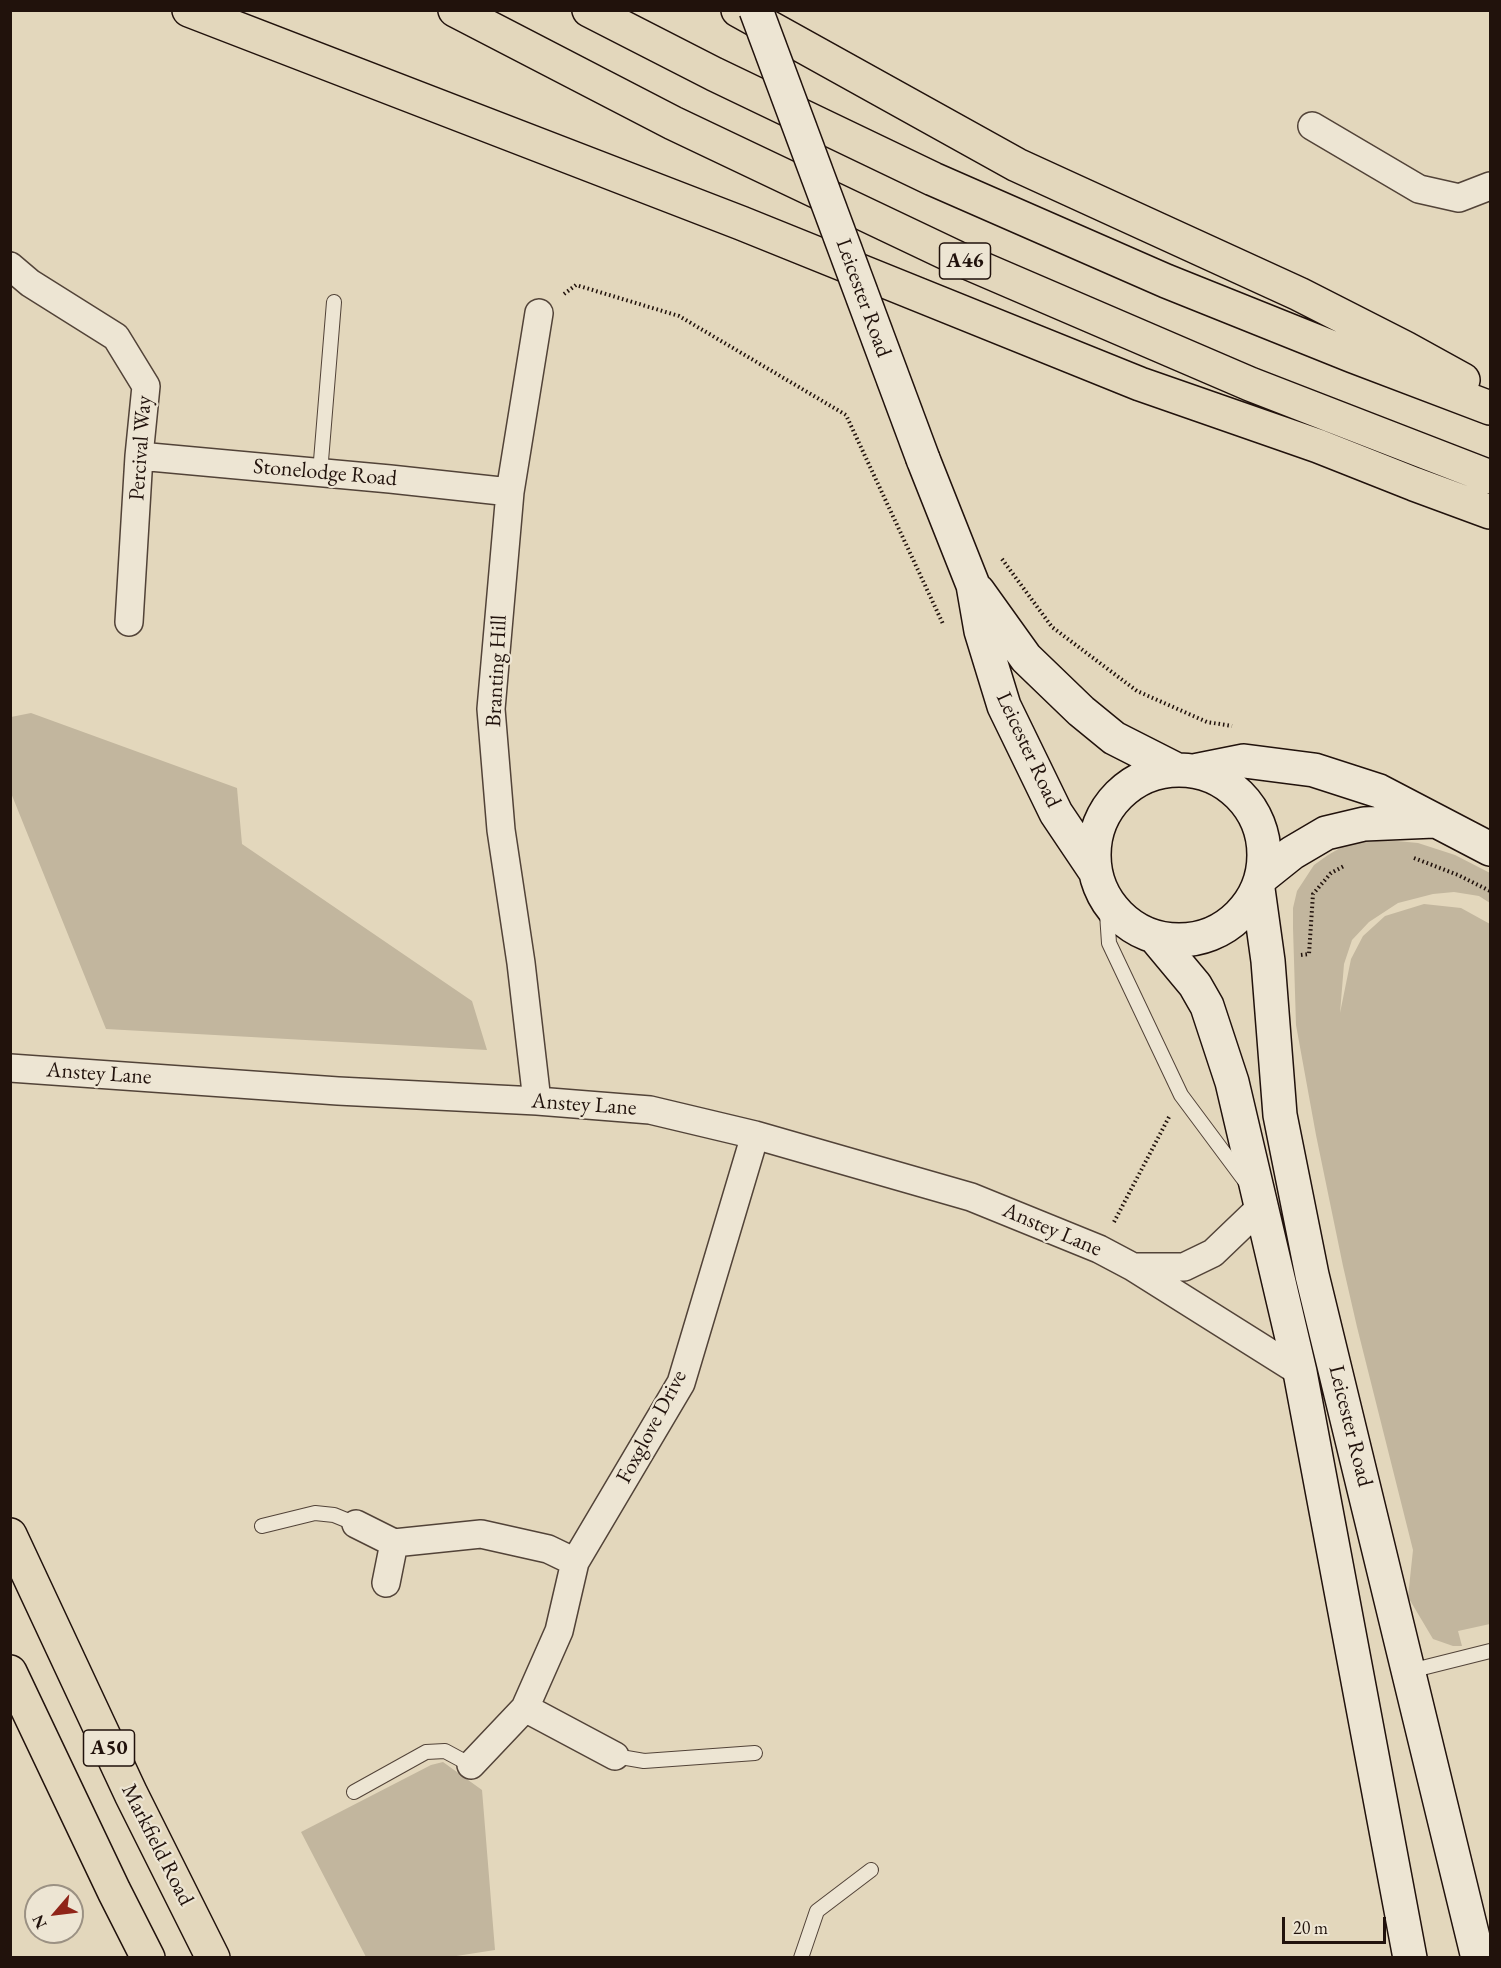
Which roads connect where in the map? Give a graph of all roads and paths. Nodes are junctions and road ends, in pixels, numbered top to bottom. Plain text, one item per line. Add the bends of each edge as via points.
1 (189, 10) edge
2 (455, 10) edge
3 (590, 10) edge
4 (738, 10) edge
5 (756, 10) edge
6 (1312, 126) dead end
7 (1491, 186) edge
8 (10, 267) edge
9 (334, 302) dead end
10 (539, 313) joint
11 (1491, 395) edge
12 (1491, 408) edge
13 (139, 456) junction
14 (320, 473) junction
15 (1491, 477) edge
16 (510, 492) junction
17 (1491, 512) edge
18 (999, 556) dead end
19 (973, 585) junction
20 (129, 622) dead end
21 (945, 629) dead end
22 (1240, 728) dead end
23 (1186, 770) junction
24 (1434, 821) junction
25 (1326, 833) junction
26 (1491, 849) edge
27 (1410, 856) dead end
28 (1355, 864) dead end
29 (1344, 866) junction
30 (1260, 883) junction
31 (1100, 885) junction
32 (1491, 891) edge
33 (1155, 937) junction
34 (1268, 962) junction
35 (10, 1068) edge
36 (537, 1101) junction
37 (1170, 1113) dead end
38 (755, 1135) junction
39 (1260, 1203) junction
40 (1099, 1249) junction
41 (1133, 1267) junction
42 (1300, 1372) junction
43 (356, 1524) joint
44 (262, 1526) dead end
45 (10, 1535) edge
46 (394, 1544) junction
47 (575, 1562) junction
48 (386, 1583) dead end
49 (1491, 1651) edge
50 (1410, 1671) junction
51 (10, 1672) edge
52 (525, 1708) junction
53 (756, 1753) dead end
54 (615, 1756) joint
55 (471, 1765) joint
56 (354, 1792) dead end
57 (871, 1870) dead end
58 (148, 1958) edge
59 (213, 1958) edge
60 (801, 1958) edge
61 (1410, 1958) edge
62 (1478, 1958) edge

1 - 17 highway via 741,223 1140,384
2 - 15 highway, A46 via 673,123 957,258 1250,384
3 - 12 highway via 933,179 1166,281
4 - 11 highway via 1017,165 1299,294
5 - 19 street, Leicester Road, bridge
6 - 7 street via 1419,189 1459,198
8 - 13 street, Percival Way via 116,337 146,386
9 - 14 lane
10 - 16 street, Branting Hill
10 - 21 path via 576,285 679,316 846,415
13 - 14 street, Stonelodge Road
13 - 20 street, Percival Way
14 - 16 street, Stonelodge Road
16 - 36 street, Branting Hill via 491,709 501,830
18 - 22 path via 1052,627 1137,691 1207,722
19 - 23 street, Leicester Road via 1026,658 1081,711 1113,738
19 - 31 street, Leicester Road via 981,631 1004,706 1056,813
23 - 24 street via 1244,761 1314,770 1379,791
23 - 30 street via 1224,782 1248,804 1264,843
23 - 31 street via 1136,782 1111,804 1096,836
24 - 25 street via 1364,824
24 - 26 street
25 - 29 path
25 - 30 street via 1292,853
27 - 32 path
28 - 29 path
29 - 34 path via 1330,873 1313,894 1309,954
30 - 33 street via 1242,914 1220,931 1186,940
30 - 34 street, Leicester Road
31 - 33 street via 1128,924
31 - 39 lane via 1109,943 1181,1095
33 - 39 street, Leicester Road via 1195,985 1207,1006 1232,1082
34 - 50 street, Leicester Road via 1280,1115 1312,1275
35 - 36 street, Anstey Lane
36 - 38 street, Anstey Lane via 650,1110
37 - 40 path
38 - 40 street, Anstey Lane via 970,1197
38 - 47 street, Foxglove Drive via 681,1383
39 - 41 street, Anstey Lane via 1213,1253 1184,1267
39 - 42 street, Leicester Road
40 - 41 street, Anstey Lane
41 - 42 street, Anstey Lane
42 - 61 street, Leicester Road
43 - 44 lane via 315,1513
43 - 46 street
45 - 59 highway, Markfield Road / A50 via 130,1794
46 - 47 street via 482,1534 548,1549
46 - 48 street
47 - 52 street, Foxglove Drive via 559,1631
49 - 50 lane
50 - 62 street, Leicester Road
51 - 58 highway, A50
52 - 54 street
52 - 55 street, Foxglove Drive
53 - 54 lane via 644,1761
55 - 56 lane via 444,1751 426,1752
57 - 60 lane via 817,1911

